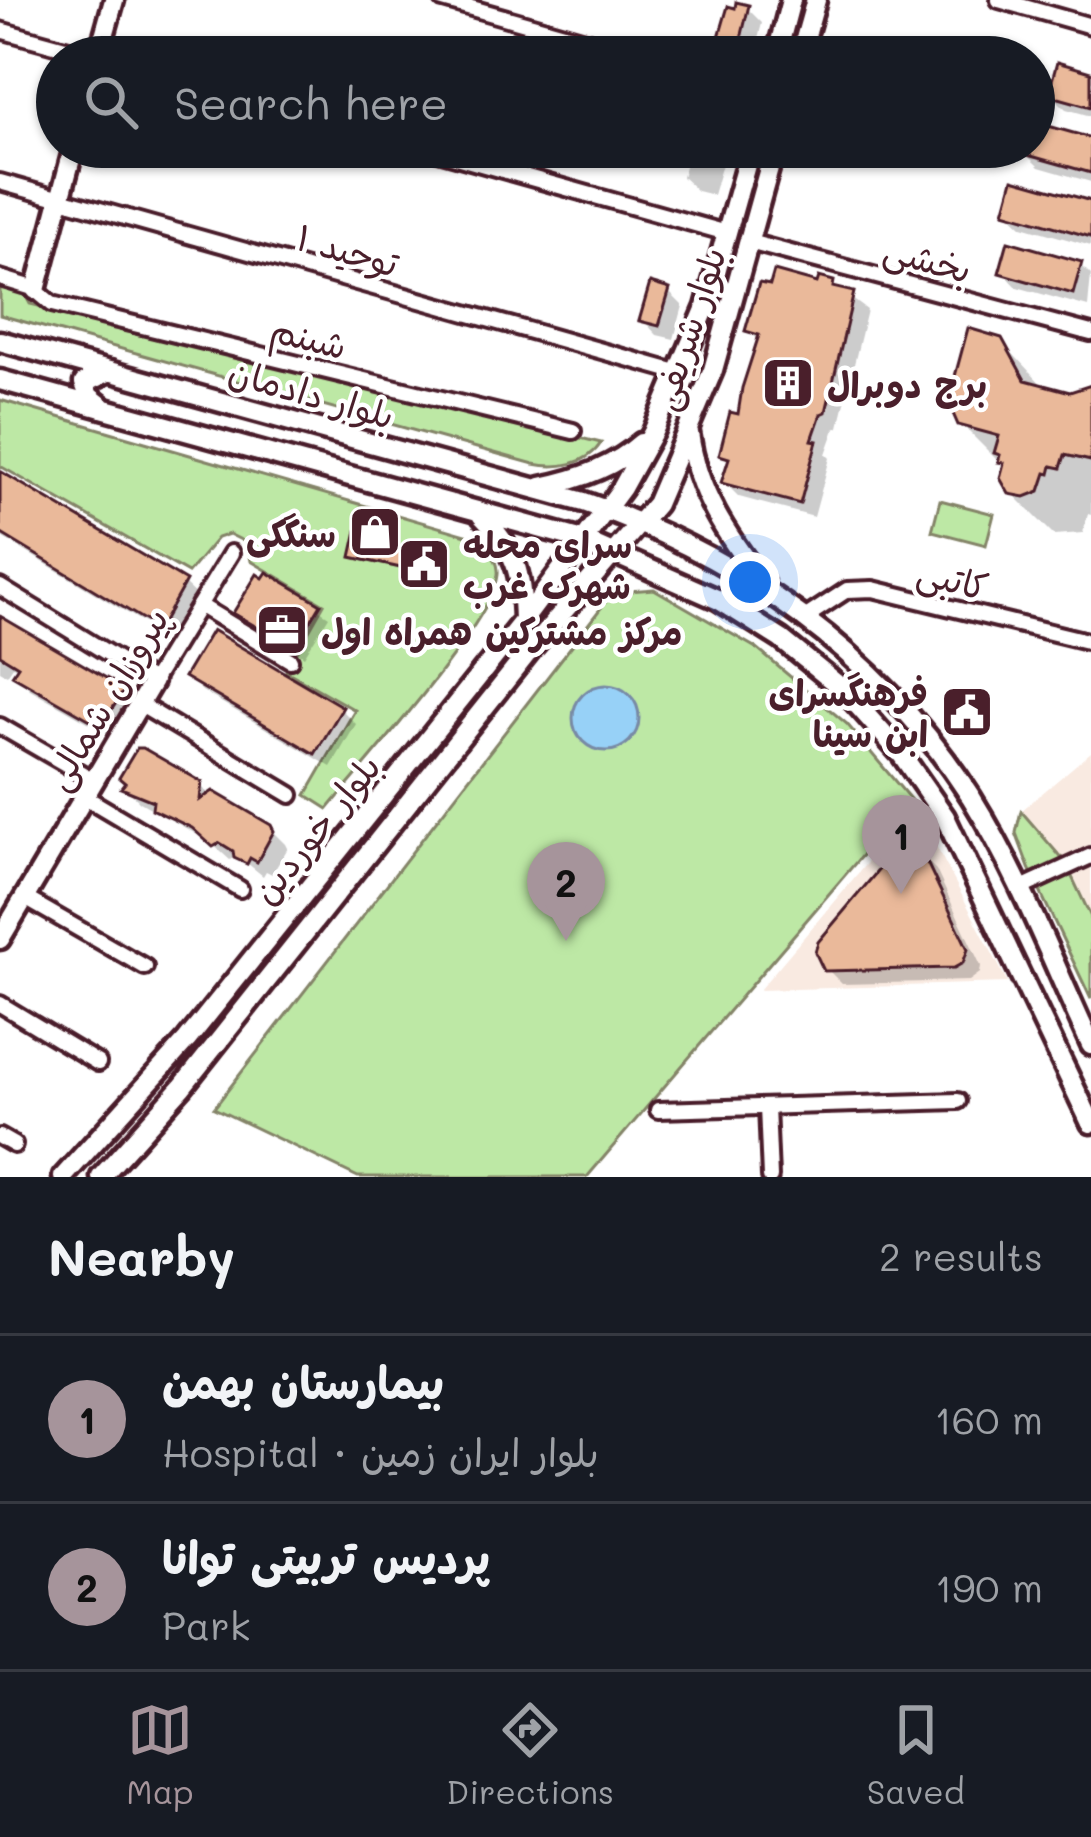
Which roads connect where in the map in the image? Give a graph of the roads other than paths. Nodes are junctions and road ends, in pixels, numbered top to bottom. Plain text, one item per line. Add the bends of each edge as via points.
1 (114, 0) edge
2 (442, 0) edge
3 (791, 0) edge
4 (999, 0) edge
5 (815, 3) edge
6 (1091, 26) edge
7 (0, 30) edge
8 (104, 36) edge
9 (571, 36) edge
10 (782, 36) edge
11 (806, 36) edge
12 (36, 40) edge
13 (68, 168) edge
14 (496, 168) edge
15 (745, 168) edge
16 (769, 168) edge
17 (0, 182) edge
18 (59, 199) junction
19 (727, 232) junction
20 (749, 242) junction
21 (0, 278) edge
22 (36, 290) junction
23 (1091, 332) edge
24 (0, 340) edge
25 (50, 355) junction
26 (110, 371) junction
27 (680, 373) junction
28 (0, 380) edge
29 (34, 389) junction
30 (105, 409) junction
31 (573, 431) dead end
32 (688, 431) junction
33 (653, 432) junction
34 (536, 489) junction
35 (606, 510) junction
36 (478, 511) junction
37 (643, 522) junction
38 (583, 540) junction
39 (616, 551) junction
40 (231, 553) dead end
41 (0, 587) edge
42 (773, 596) junction
43 (199, 605) junction
44 (806, 617) junction
45 (523, 621) junction
46 (1091, 643) edge
47 (290, 661) dead end
48 (153, 681) junction
49 (141, 705) junction
50 (0, 726) edge
51 (90, 789) junction
52 (291, 794) dead end
53 (1091, 856) edge
54 (240, 889) dead end
55 (1019, 889) junction
56 (25, 898) junction
57 (0, 939) edge
58 (145, 967) dead end
59 (0, 1004) edge
60 (1091, 1045) edge
61 (98, 1063) dead end
62 (958, 1102) dead end
63 (767, 1107) junction
64 (658, 1110) dead end
65 (1091, 1124) edge
66 (62, 1177) edge
67 (101, 1177) edge
68 (770, 1177) edge

1 - 8 main road
2 - 9 street
3 - 5 main road
3 - 10 main road
4 - 6 street
5 - 11 main road
7 - 12 street
13 - 18 main road
14 - 19 street
15 - 19 main road, بلوار شریفی
16 - 20 main road, بلوار شریفی
17 - 18 street, توحید ۱
18 - 22 main road
18 - 27 street, توحید ۱
19 - 27 main road, بلوار شریفی
20 - 23 street, بخشی
20 - 32 main road, بلوار شریفی
21 - 22 street, شبنم
22 - 31 street, شبنم via 52,304
24 - 25 main road, بلوار دادمان
25 - 26 main road, بلوار دادمان
25 - 29 main road via 52,374
26 - 30 main road via 84,383
26 - 34 main road, بلوار دادمان
27 - 33 main road, بلوار شریفی
28 - 29 main road, بلوار دادمان
29 - 30 main road, بلوار دادمان
30 - 36 main road, بلوار دادمان
32 - 37 main road, بلوار شریفی
32 - 42 main road via 714,516
33 - 34 main road via 608,465
33 - 35 main road, بلوار شریفی
34 - 35 main road, بلوار دادمان
35 - 37 main road, بلوار دادمان
35 - 38 main road, بلوار خوردین
36 - 38 main road, بلوار دادمان
36 - 45 main road via 506,541 522,580
37 - 39 main road, بلوار خوردین
37 - 42 main road, بلوار دادمان
38 - 39 main road, بلوار دادمان
38 - 45 main road, بلوار خوردین
39 - 65 main road, بلوار دادمان via 719,599 781,639 844,690 902,755 986,898
39 - 67 main road, بلوار خوردین via 182,1088
40 - 43 street, پیروزان شمالی
41 - 48 street
42 - 44 main road, بلوار دادمان
43 - 47 street
43 - 48 street, پیروزان شمالی
44 - 46 street, کاتبی via 847,590 873,589
44 - 55 main road, بلوار دادمان via 928,735
45 - 66 main road, بلوار خوردین via 187,1040
48 - 49 main road, پیروزان شمالی
49 - 51 main road, پیروزان شمالی
49 - 52 street
50 - 51 street
51 - 54 street
51 - 56 main road, پیروزان شمالی
53 - 55 street
55 - 60 main road, بلوار دادمان
56 - 57 main road, پیروزان شمالی
56 - 58 street
59 - 61 street
62 - 63 street
63 - 64 street
63 - 68 street

